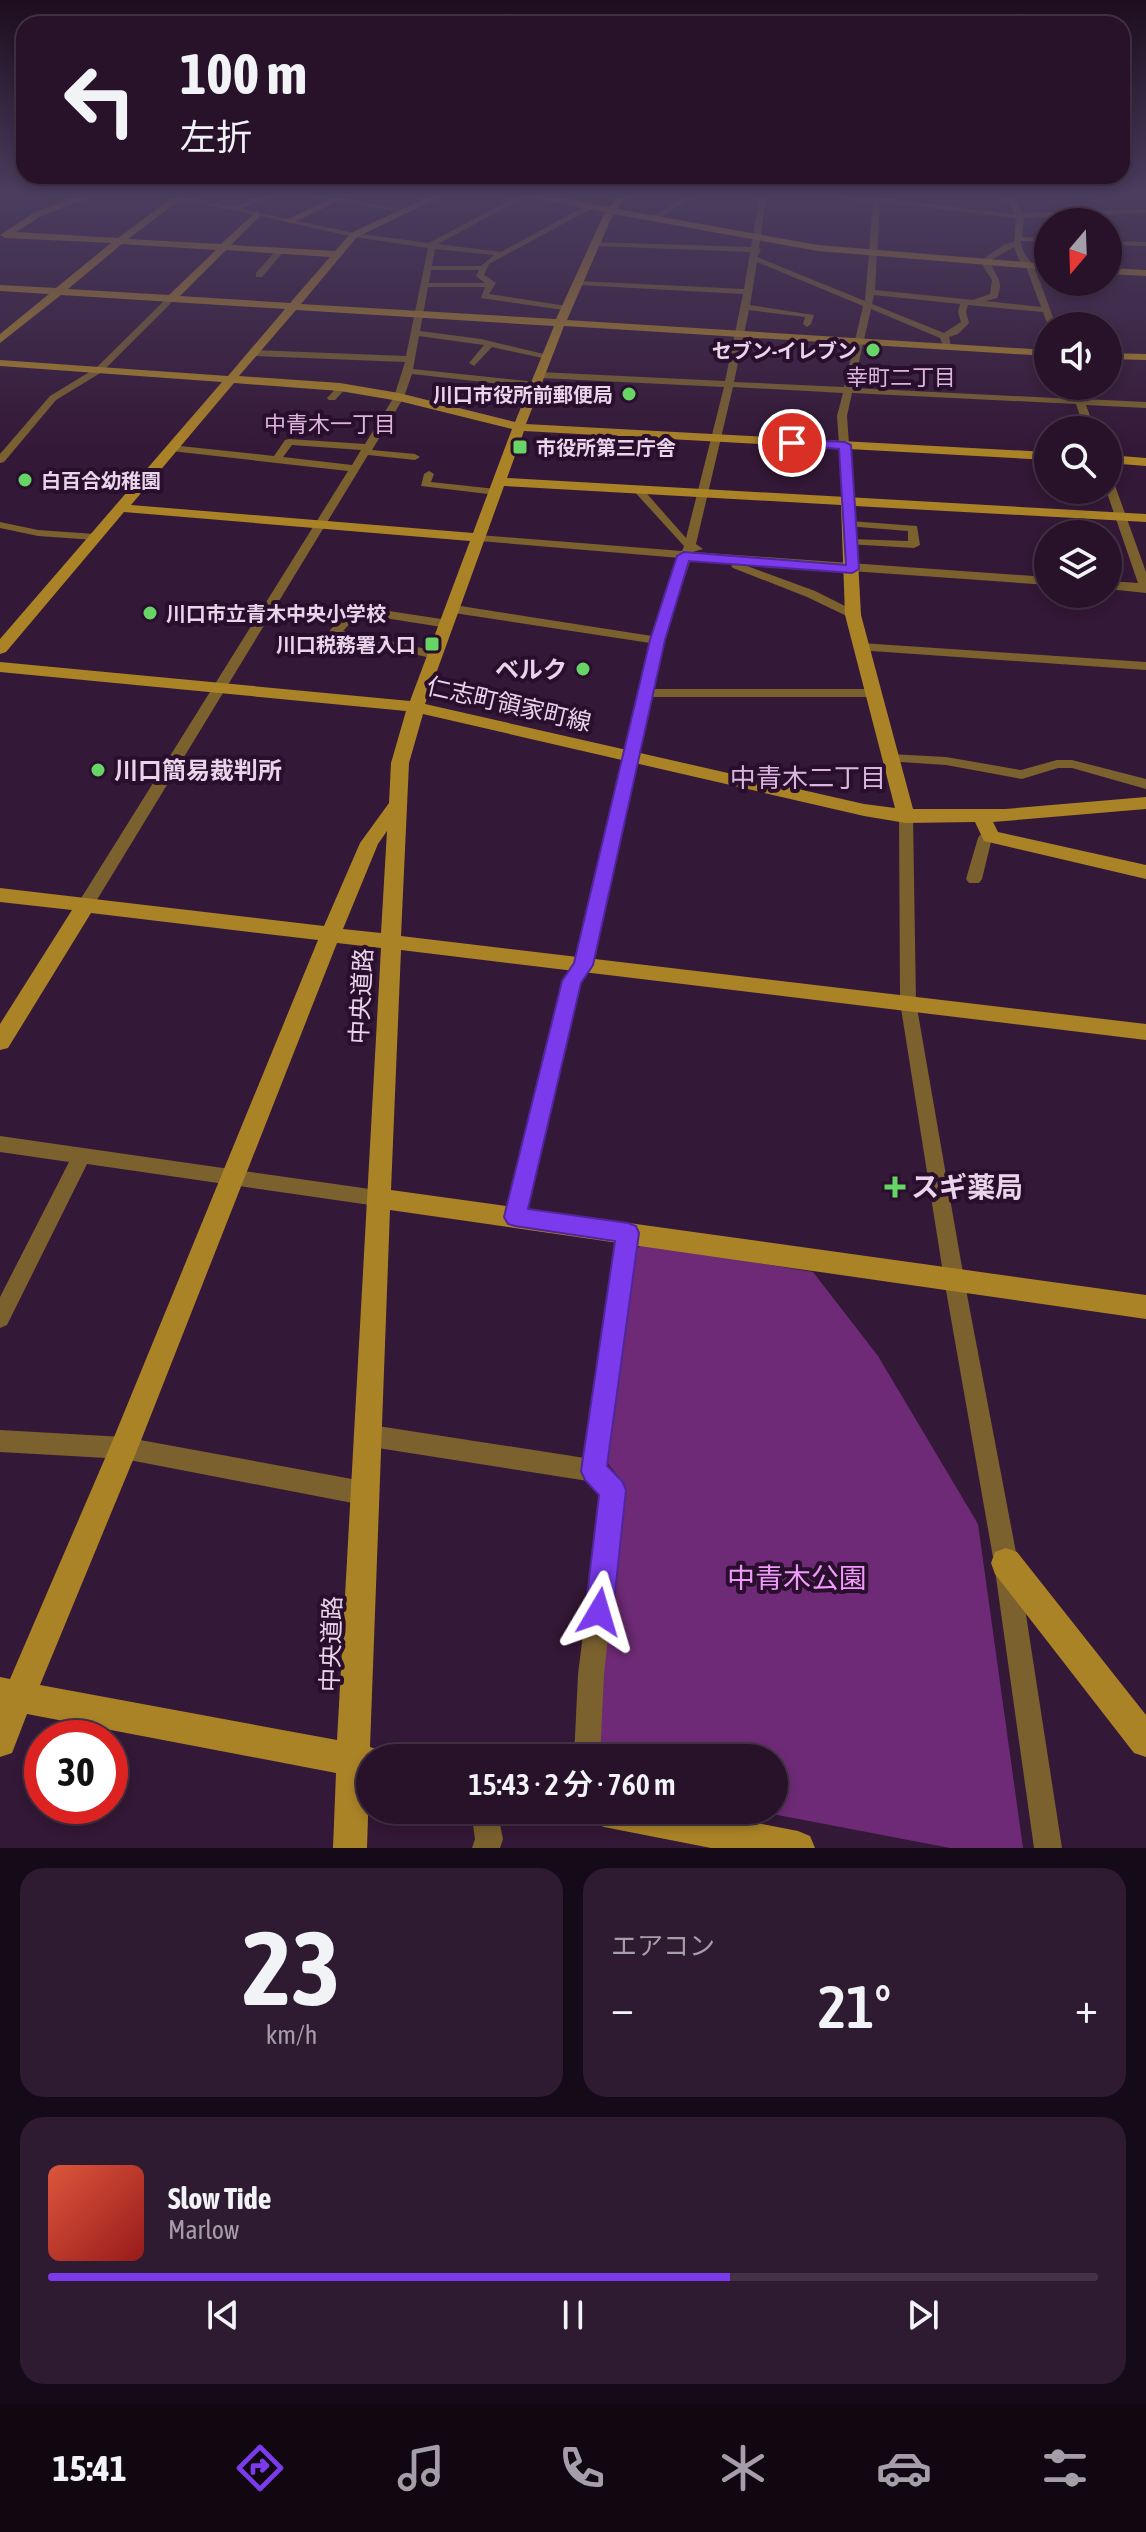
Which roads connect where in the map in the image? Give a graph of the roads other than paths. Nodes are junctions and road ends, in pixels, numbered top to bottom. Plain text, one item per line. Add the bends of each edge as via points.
1 (74, 278) edge
2 (192, 278) edge
3 (316, 278) edge
4 (425, 278) edge
5 (484, 278) edge
6 (580, 278) edge
7 (752, 278) edge
8 (809, 278) edge
9 (872, 278) edge
10 (997, 278) edge
11 (1034, 278) edge
12 (578, 283) junction
13 (423, 285) junction
14 (491, 285) junction
15 (0, 288) edge
16 (57, 292) junction
17 (749, 292) junction
18 (871, 292) junction
19 (171, 299) junction
20 (971, 301) junction
21 (867, 305) junction
22 (292, 307) junction
23 (746, 307) junction
24 (1046, 310) joint
25 (418, 314) junction
26 (563, 316) junction
27 (807, 324) dead end
28 (414, 333) junction
29 (741, 334) junction
30 (0, 340) edge
31 (861, 341) junction
32 (946, 341) junction
33 (489, 345) junction
34 (1034, 351) edge
35 (252, 353) junction
36 (1122, 356) edge
37 (1146, 357) edge
38 (409, 359) junction
39 (0, 363) edge
40 (474, 363) dead end
41 (99, 370) junction
42 (408, 371) junction
43 (541, 372) junction
44 (230, 379) junction
45 (728, 384) junction
46 (342, 387) junction
47 (848, 391) junction
48 (399, 397) junction
49 (332, 398) dead end
50 (1080, 402) junction
51 (1146, 405) edge
52 (1085, 416) edge
53 (519, 427) junction
54 (714, 438) junction
55 (845, 445) junction
56 (171, 448) junction
57 (365, 450) junction
58 (1034, 455) edge
59 (415, 457) dead end
60 (277, 459) junction
61 (0, 460) edge
62 (1122, 460) edge
63 (1146, 462) edge
64 (354, 468) junction
65 (429, 474) dead end
66 (498, 487) junction
67 (637, 489) junction
68 (702, 493) junction
69 (848, 501) junction
70 (1118, 504) edge
71 (120, 508) junction
72 (1123, 517) junction
73 (1146, 518) edge
74 (850, 524) junction
75 (0, 525) edge
76 (319, 525) junction
77 (95, 537) junction
78 (479, 538) junction
79 (851, 542) junction
80 (687, 551) junction
81 (718, 559) junction
82 (852, 569) junction
83 (1034, 580) edge
84 (1122, 586) edge
85 (1146, 588) edge
86 (853, 615) junction
87 (451, 617) junction
88 (657, 640) junction
89 (861, 647) junction
90 (0, 649) edge
91 (436, 655) junction
92 (1146, 666) edge
93 (0, 667) edge
94 (219, 688) junction
95 (645, 693) junction
96 (873, 693) junction
97 (416, 707) junction
98 (631, 756) junction
99 (890, 758) junction
100 (1146, 784) edge
101 (1146, 803) edge
102 (395, 807) junction
103 (981, 816) junction
104 (906, 817) junction
105 (991, 837) junction
106 (1146, 872) edge
107 (974, 879) dead end
108 (0, 895) edge
109 (86, 904) junction
110 (330, 935) junction
111 (390, 941) junction
112 (583, 965) junction
113 (908, 1002) junction
114 (1146, 1032) edge
115 (0, 1042) edge
116 (0, 1144) edge
117 (82, 1155) junction
118 (233, 1178) junction
119 (377, 1198) junction
120 (515, 1217) junction
121 (628, 1233) junction
122 (954, 1279) junction
123 (1146, 1307) edge
124 (0, 1318) edge
125 (365, 1435) junction
126 (0, 1441) edge
127 (124, 1448) junction
128 (594, 1471) junction
129 (363, 1493) junction
130 (1006, 1563) junction
131 (9, 1695) edge
132 (0, 1741) edge
133 (1146, 1741) edge
134 (361, 1744) edge
135 (588, 1744) edge
136 (356, 1760) edge
137 (356, 1801) edge
138 (486, 1824) edge
139 (675, 1824) edge
140 (350, 1848) edge
141 (486, 1848) edge
142 (798, 1848) edge
143 (1048, 1848) edge

1 - 16 street
2 - 19 street
3 - 22 street
4 - 13 street
5 - 14 street
6 - 12 street, 中央道路
7 - 17 street
8 - 21 street
9 - 18 street
10 - 20 street via 994,296
11 - 24 street
12 - 17 street
12 - 26 street, 中央道路
13 - 14 street
13 - 25 street
14 - 26 street via 484,296
15 - 16 street
16 - 19 street
16 - 30 street
17 - 23 street
18 - 20 street
18 - 21 street
19 - 22 street
19 - 41 street
20 - 24 street
20 - 32 street via 962,312 965,323
21 - 31 street
21 - 32 street
22 - 25 street
22 - 35 street
23 - 27 street via 810,315
23 - 29 street
25 - 26 street
25 - 28 street
26 - 29 street
26 - 43 street, 中央道路
28 - 33 street
28 - 38 street
29 - 31 street
29 - 45 street
31 - 32 street
31 - 47 street
32 - 34 street
33 - 40 street
33 - 43 street
35 - 38 street
35 - 44 street
36 - 37 street
38 - 42 street
39 - 41 street
41 - 44 street
41 - 61 street via 53,398
42 - 43 street
42 - 48 street
43 - 45 street
43 - 53 street, 中央道路
44 - 46 street
44 - 56 street
45 - 47 street
45 - 54 street
46 - 48 street
46 - 49 street
47 - 50 street
47 - 55 street via 842,416
48 - 53 street
48 - 57 street
50 - 51 street
50 - 52 street
53 - 54 street
53 - 66 street, 中央道路
54 - 55 street
54 - 68 street
55 - 58 street
55 - 69 street
56 - 60 street
56 - 71 street
57 - 59 street
57 - 60 street via 289,442
57 - 64 street
60 - 64 street
62 - 63 street
64 - 76 street
65 - 66 street via 425,484
66 - 67 street
66 - 78 street, 中央道路
67 - 68 street
67 - 80 street
68 - 69 street
68 - 80 street
69 - 72 street
69 - 74 street
70 - 72 street
71 - 76 street
71 - 77 street
72 - 73 street
72 - 85 street
74 - 79 street
74 - 79 street via 913,528 914,545
75 - 77 street
76 - 78 street
76 - 94 street
77 - 90 street
78 - 80 street
78 - 87 street, 中央道路
79 - 82 street
80 - 81 street
80 - 88 street
81 - 82 street
81 - 86 street
82 - 83 street
82 - 86 street
84 - 85 street
86 - 89 street
87 - 88 street
87 - 91 street, 中央道路
87 - 91 street via 356,610 334,633
88 - 95 street
89 - 92 street
89 - 96 street
91 - 97 street, 中央道路
93 - 94 street, 仁志町領家町線
94 - 97 street, 仁志町領家町線
94 - 109 street
95 - 96 street
95 - 98 street
96 - 99 street
97 - 98 street, 仁志町領家町線
97 - 102 street, 中央道路 via 403,749
98 - 104 street, 仁志町領家町線
98 - 112 street
99 - 100 street via 946,761 1022,775 1072,764
99 - 104 street
101 - 103 street, 仁志町領家町線
102 - 110 street via 369,843
102 - 111 street, 中央道路
103 - 104 street, 仁志町領家町線
103 - 105 street
104 - 113 street
105 - 106 street
105 - 107 street via 985,838
108 - 109 street
109 - 110 street
109 - 115 street
110 - 111 street
110 - 118 street
111 - 112 street
111 - 119 street, 中央道路
112 - 113 street
112 - 120 street via 571,981
113 - 114 street
113 - 122 street
116 - 117 street
117 - 118 street
117 - 124 street
118 - 119 street
118 - 127 street
119 - 120 street
119 - 125 street, 中央道路
120 - 121 street
121 - 122 street
121 - 128 street
122 - 123 street
122 - 130 street
125 - 128 street
125 - 129 street, 中央道路
126 - 127 street
127 - 129 street
127 - 131 street
128 - 135 street via 613,1490
129 - 134 street, 中央道路
130 - 133 street
130 - 143 street
131 - 132 street
131 - 136 street
137 - 140 street, 中央道路
138 - 141 street
139 - 142 street

